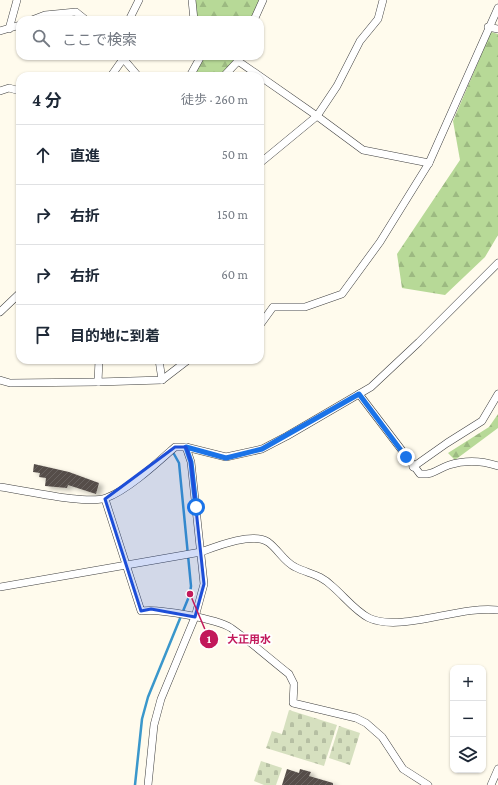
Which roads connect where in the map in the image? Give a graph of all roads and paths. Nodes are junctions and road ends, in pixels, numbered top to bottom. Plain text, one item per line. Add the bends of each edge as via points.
1 (17, 0) edge
2 (139, 0) edge
3 (192, 0) edge
4 (263, 0) edge
5 (383, 0) edge
6 (498, 8) edge
7 (42, 16) edge
8 (81, 16) edge
9 (131, 16) edge
10 (194, 16) edge
11 (256, 16) edge
12 (16, 26) edge
13 (488, 27) junction
14 (9, 29) junction
15 (498, 29) edge
16 (0, 31) edge
17 (120, 60) edge
18 (125, 60) edge
19 (199, 60) edge
20 (237, 60) edge
21 (242, 60) edge
22 (113, 72) edge
23 (135, 72) edge
24 (192, 72) edge
25 (227, 72) edge
26 (258, 72) edge
27 (264, 77) edge
28 (16, 90) edge
29 (0, 91) edge
30 (317, 116) junction
31 (264, 160) edge
32 (429, 164) junction
33 (498, 263) edge
34 (16, 297) edge
35 (0, 312) edge
36 (264, 319) edge
37 (99, 364) edge
38 (160, 364) edge
39 (183, 364) edge
40 (0, 380) edge
41 (162, 380) junction
42 (98, 382) junction
43 (359, 394) junction
44 (498, 394) edge
45 (186, 447) junction
46 (498, 466) edge
47 (414, 467) junction
48 (0, 488) edge
49 (105, 499) junction
50 (198, 552) junction
51 (127, 564) junction
52 (0, 587) edge
53 (498, 610) edge
54 (194, 617) junction
55 (498, 769) edge
56 (148, 785) edge
57 (428, 785) edge
58 (491, 785) edge

1 - 14 street
2 - 9 street
3 - 10 street
4 - 11 street
5 - 30 street via 378,19 360,41 337,86
6 - 13 street
7 - 8 street via 76,12
12 - 14 street
13 - 15 street
13 - 32 street via 448,125
14 - 16 street
17 - 22 street
18 - 23 street
19 - 24 street
20 - 25 street
21 - 26 street
27 - 30 street
28 - 29 street via 9,88
30 - 31 street
30 - 32 street via 363,150
32 - 36 street via 380,242 342,294 305,307 273,307
33 - 43 street via 419,342 371,387
34 - 35 street
37 - 42 street
38 - 41 street
39 - 41 street
40 - 42 street via 10,383
41 - 42 street
43 - 45 street via 262,449 226,458
43 - 47 street
44 - 47 street via 482,421
45 - 49 street via 175,447 117,493
45 - 50 street via 191,462
46 - 47 street via 484,461 450,465 430,475 420,474
48 - 49 street via 86,500
49 - 51 street
50 - 51 street
50 - 53 street via 227,543 258,538 268,542 294,567 322,577 368,618 384,623 471,610
50 - 54 street via 204,584
51 - 52 street
51 - 54 street via 141,611 151,609
54 - 56 street via 160,699 154,725
54 - 57 street via 230,628 288,674 294,684 293,703 356,718 366,723 382,737 403,769
55 - 58 street

